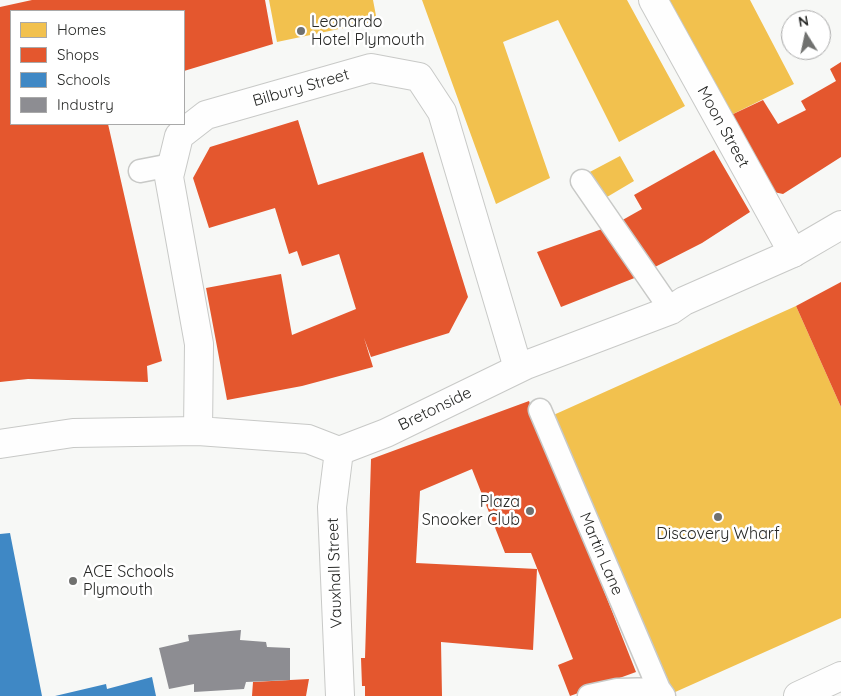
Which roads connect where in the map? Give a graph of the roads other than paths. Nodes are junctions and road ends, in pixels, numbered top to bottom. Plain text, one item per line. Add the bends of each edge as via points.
1 (653, 0) edge
2 (172, 165) junction
3 (140, 171) dead end
4 (582, 181) dead end
5 (841, 225) edge
6 (793, 253) junction
7 (670, 310) junction
8 (518, 368) junction
9 (540, 410) dead end
10 (198, 431) junction
11 (0, 444) edge
12 (339, 451) junction
13 (841, 676) edge
14 (661, 693) edge
15 (340, 696) edge
16 (590, 696) edge
17 (798, 696) edge

1 - 6 street, Moon Street
2 - 3 lane
2 - 8 street, Bilbury Street via 179,136 206,115 291,82 371,68 419,77 442,112
2 - 10 street, Bilbury Street via 169,177 199,344
4 - 7 lane
5 - 6 street, Bretonside
6 - 7 street, Bretonside
7 - 8 street, Bretonside
8 - 12 street, Bretonside via 386,433
9 - 14 lane, Martin Lane
10 - 11 street via 73,434
10 - 12 street via 308,439
12 - 15 street, Vauxhall Street via 332,507
13 - 17 street
14 - 16 lane via 617,690

